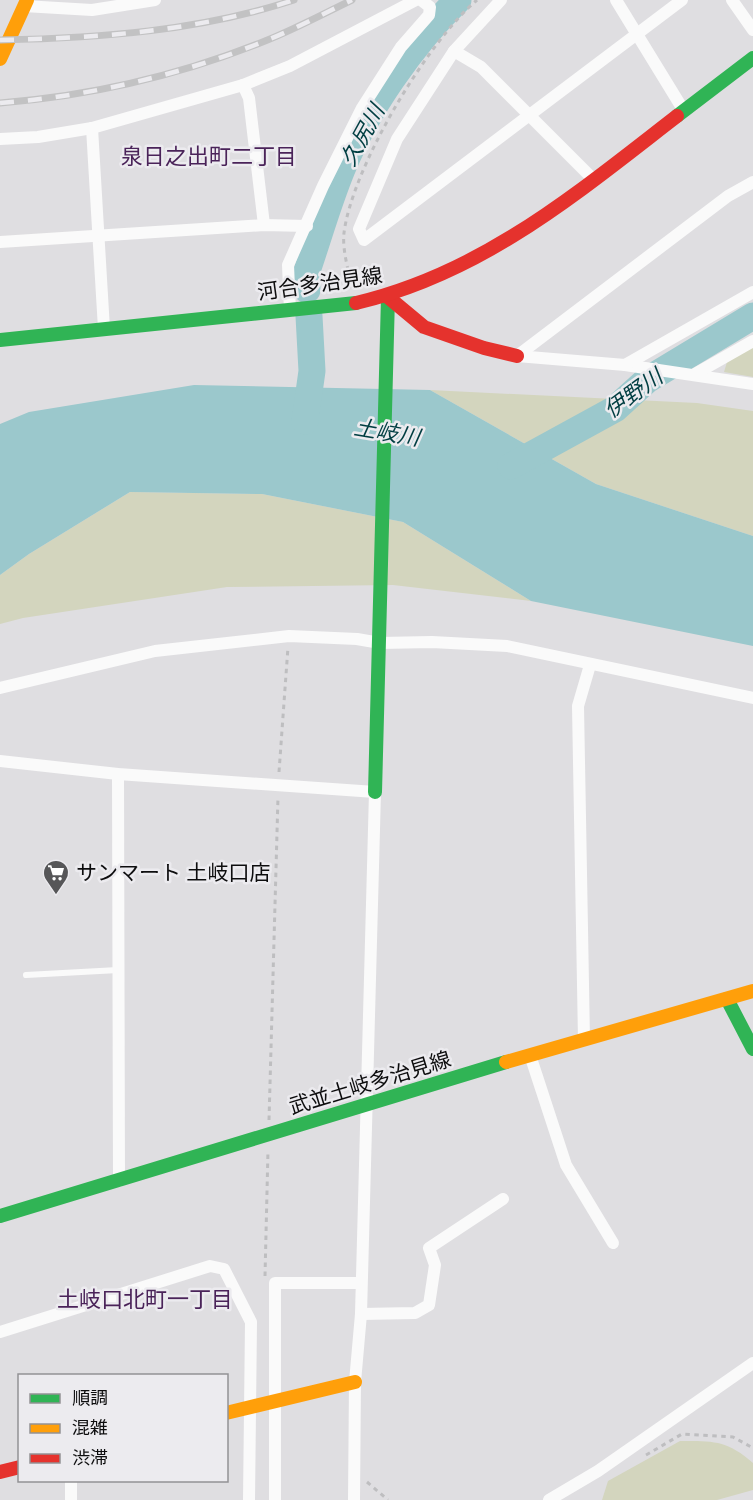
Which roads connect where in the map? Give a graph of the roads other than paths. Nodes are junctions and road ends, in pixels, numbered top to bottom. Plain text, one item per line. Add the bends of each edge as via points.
1 (156, 0) edge
2 (416, 0) edge
3 (421, 0) edge
4 (501, 0) edge
5 (616, 0) edge
6 (682, 0) edge
7 (732, 0) edge
8 (25, 3) edge
9 (753, 30) edge
10 (638, 34) junction
11 (454, 51) junction
12 (753, 58) edge
13 (0, 59) edge
14 (243, 85) junction
15 (684, 111) junction
16 (530, 117) junction
17 (92, 128) junction
18 (0, 139) edge
19 (594, 180) junction
20 (753, 182) edge
21 (264, 225) junction
22 (307, 226) junction
23 (97, 234) junction
24 (0, 242) edge
25 (753, 292) edge
26 (388, 297) junction
27 (290, 311) junction
28 (104, 329) junction
29 (0, 340) edge
30 (753, 341) edge
31 (518, 356) junction
32 (625, 365) junction
33 (695, 374) junction
34 (753, 384) edge
35 (380, 638) junction
36 (590, 665) junction
37 (0, 688) edge
38 (753, 698) edge
39 (0, 761) edge
40 (117, 774) junction
41 (375, 792) junction
42 (118, 970) junction
43 (26, 975) dead end
44 (753, 991) edge
45 (727, 999) junction
46 (584, 1040) junction
47 (753, 1049) edge
48 (530, 1055) junction
49 (367, 1106) junction
50 (119, 1181) junction
51 (503, 1199) dead end
52 (0, 1216) edge
53 (614, 1243) dead end
54 (361, 1283) junction
55 (361, 1314) junction
56 (0, 1332) edge
57 (753, 1363) edge
58 (355, 1382) junction
59 (275, 1400) junction
60 (249, 1407) junction
61 (228, 1412) edge
62 (18, 1468) edge
63 (0, 1472) edge
64 (71, 1482) edge
65 (71, 1500) edge
66 (249, 1500) edge
67 (274, 1500) edge
68 (354, 1500) edge
69 (549, 1500) edge

1 - 8 street via 92,10
2 - 14 street via 290,66
3 - 22 street via 430,7 429,15 401,47 362,108
4 - 11 street
5 - 10 street
6 - 10 street
7 - 9 street
8 - 13 main road
10 - 15 street
10 - 16 street
11 - 16 street via 481,67
11 - 16 street via 398,139 358,229 364,240
12 - 15 main road, 河合多治見線
14 - 17 street
14 - 21 street via 249,98
15 - 19 main road, 河合多治見線
16 - 19 street
17 - 18 street
17 - 23 street
19 - 26 main road, 河合多治見線 via 486,254
20 - 31 street via 728,196
21 - 22 street
21 - 23 street
22 - 27 street via 288,265
23 - 24 street
23 - 28 street
25 - 32 street
26 - 27 main road, 河合多治見線
26 - 31 main road via 424,327
26 - 35 main road
27 - 28 main road, 河合多治見線
28 - 29 main road, 河合多治見線
30 - 33 street
31 - 32 street
32 - 33 street
33 - 34 street
35 - 36 street via 507,646
35 - 37 street via 289,636 155,651
35 - 41 main road
36 - 38 street
36 - 46 street via 578,706
39 - 40 street
40 - 41 street
40 - 42 street
41 - 49 street
42 - 43 lane
42 - 50 street
44 - 45 main road, 武並土岐多治見線
45 - 46 main road, 武並土岐多治見線
45 - 47 main road
46 - 48 main road, 武並土岐多治見線
48 - 49 main road, 武並土岐多治見線
48 - 53 street via 566,1166
49 - 50 main road, 武並土岐多治見線
49 - 54 street
50 - 52 main road, 武並土岐多治見線
51 - 55 street via 429,1248 435,1264 429,1305 415,1313
54 - 55 street
54 - 59 street via 274,1283
55 - 58 street
56 - 60 street via 210,1266 224,1269 251,1322
57 - 69 street via 600,1475
58 - 59 main road
58 - 68 street
59 - 60 main road
59 - 67 street
60 - 61 main road
60 - 66 street
62 - 63 main road
64 - 65 street

